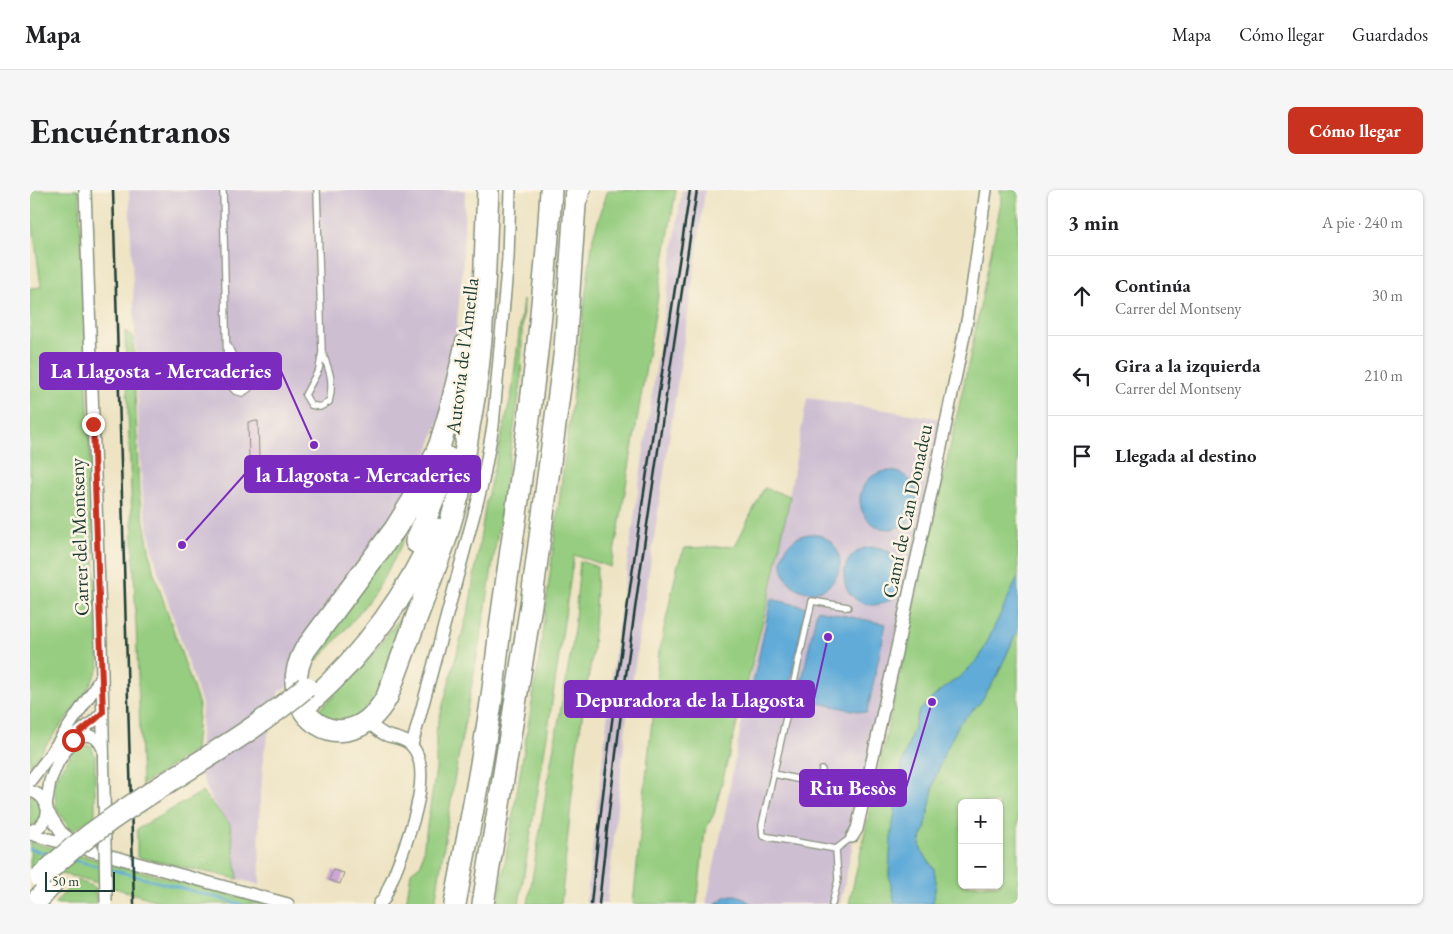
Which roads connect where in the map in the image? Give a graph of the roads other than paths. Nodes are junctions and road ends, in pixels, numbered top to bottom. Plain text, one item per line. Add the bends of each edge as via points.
1 (84, 190) edge
2 (222, 190) edge
3 (318, 190) edge
4 (474, 190) edge
5 (488, 190) edge
6 (510, 190) edge
7 (551, 190) edge
8 (576, 190) edge
9 (588, 190) edge
10 (986, 190) edge
11 (572, 244) junction
12 (227, 344) junction
13 (466, 344) junction
14 (322, 352) junction
15 (469, 427) junction
16 (848, 607) dead end
17 (102, 673) junction
18 (308, 694) junction
19 (103, 712) junction
20 (76, 717) junction
21 (367, 722) junction
22 (73, 740) junction
23 (412, 745) junction
24 (103, 750) junction
25 (822, 770) dead end
26 (774, 774) junction
27 (30, 781) edge
28 (30, 791) edge
29 (47, 809) junction
30 (30, 833) edge
31 (852, 837) joint
32 (80, 847) junction
33 (836, 849) junction
34 (41, 884) edge
35 (106, 903) edge
36 (34, 904) edge
37 (288, 904) edge
38 (379, 904) edge
39 (455, 904) edge
40 (484, 904) edge
41 (832, 904) edge

1 - 17 street, Carrer del Montseny
2 - 12 lane
3 - 14 lane
4 - 13 highway, Autovia de l'Ametlla
5 - 15 highway via 482,321
6 - 23 street via 508,258 493,426 483,481
7 - 39 highway via 534,386 516,521 492,696
8 - 11 highway
9 - 11 lane
10 - 31 street, Camí de Can Donadeu via 968,316 938,462 857,829
11 - 40 highway via 564,349 531,605
12 - 12 lane via 228,384 242,393 253,383 253,376 235,360
13 - 18 highway, Autovia de l'Ametlla via 462,390 450,448 425,522 398,574 374,610
13 - 21 highway via 443,436 423,484 395,529 305,650 297,668 298,698 305,712 317,724 339,731
14 - 14 lane via 319,368 305,395 311,405 320,407 329,402 332,389
15 - 18 highway via 444,510 396,604 353,659
15 - 21 highway via 459,493 445,541 392,687 381,708
16 - 26 lane via 812,601
17 - 19 street, Carrer del Montseny
17 - 20 street
18 - 34 highway, bridge via 100,827 66,854
19 - 20 street via 92,706
19 - 22 street via 80,730
19 - 24 street, Carrer del Montseny
20 - 27 street
21 - 23 street via 386,735
22 - 24 street via 83,734 91,735
22 - 29 street via 52,772
23 - 38 street via 422,770 419,802 384,899
24 - 35 street, Carrer del Montseny, bridge
25 - 26 lane via 819,784
26 - 33 lane via 762,825 763,836
28 - 29 street via 39,795
29 - 30 street via 47,818
29 - 32 street via 61,832
30 - 32 street
31 - 33 lane
32 - 37 street
33 - 41 lane via 838,880
34 - 36 highway

